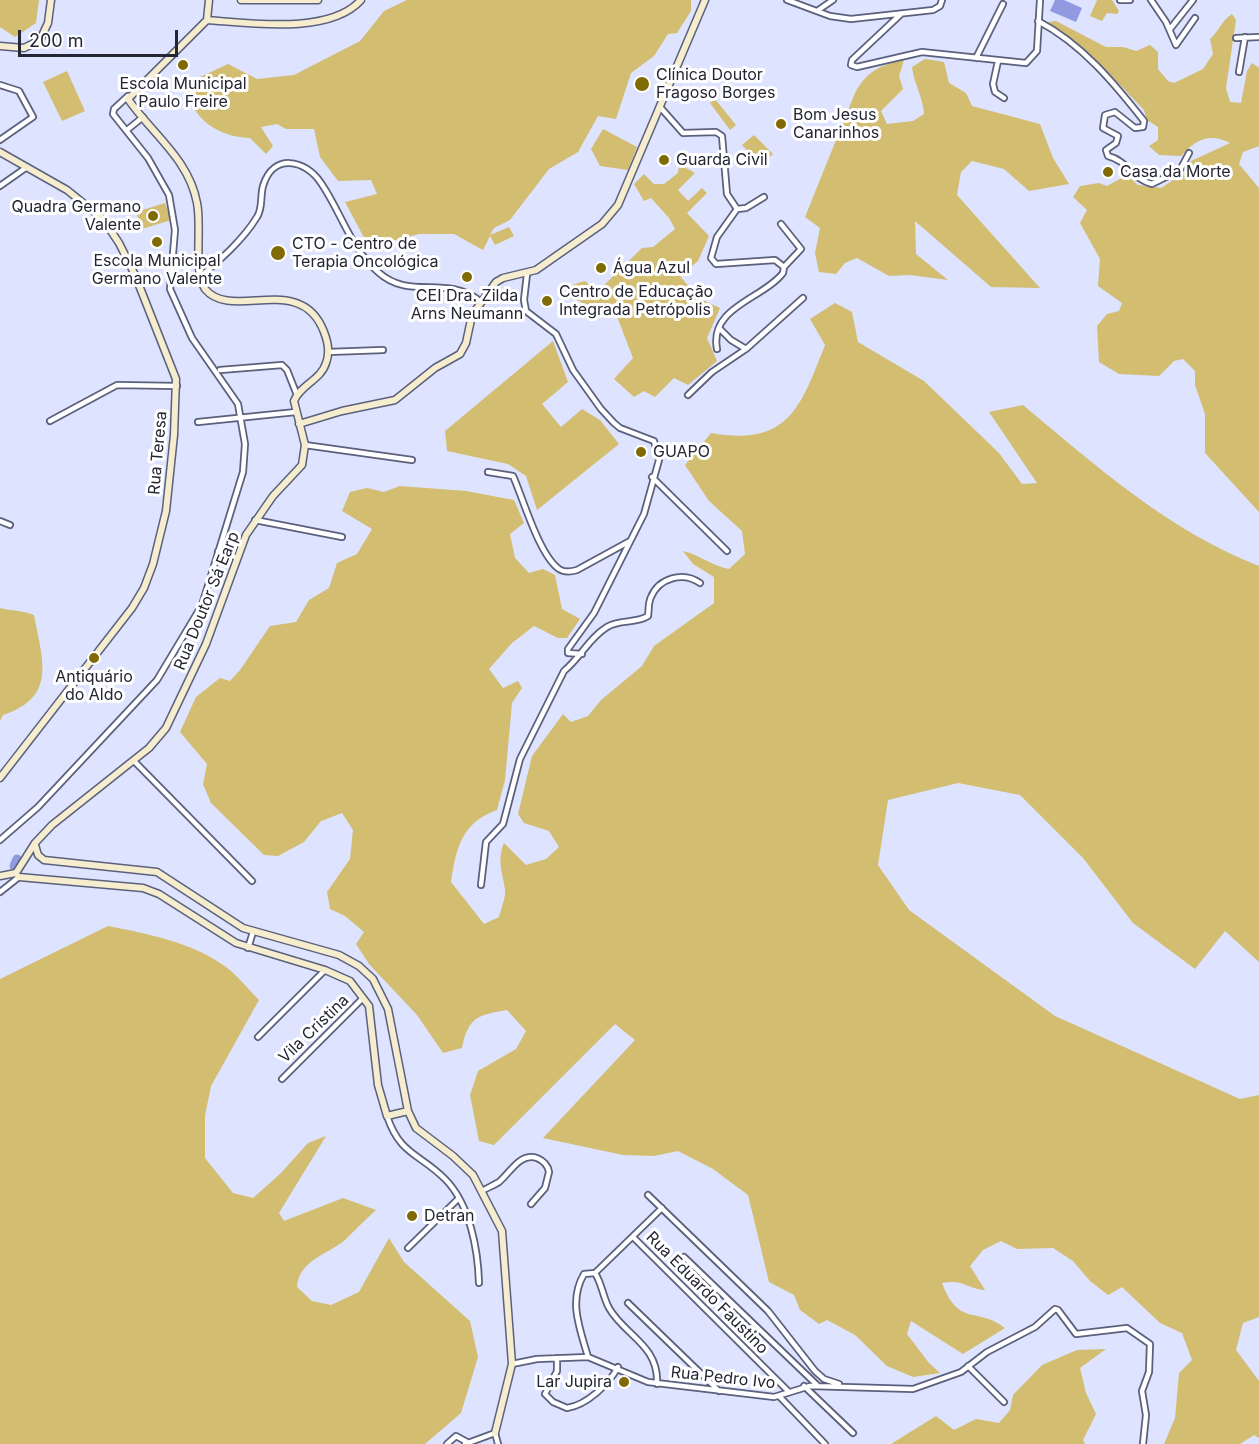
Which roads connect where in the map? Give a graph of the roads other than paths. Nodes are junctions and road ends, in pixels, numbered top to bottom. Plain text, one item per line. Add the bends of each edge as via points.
1 (51, 0) edge
2 (209, 0) edge
3 (240, 0) edge
4 (318, 0) edge
5 (361, 0) edge
6 (705, 0) edge
7 (787, 0) edge
8 (834, 0) edge
9 (942, 0) edge
10 (1040, 0) edge
11 (1120, 0) edge
12 (1130, 0) edge
13 (1151, 0) edge
14 (1193, 0) edge
15 (1003, 4) dead end
16 (816, 11) junction
17 (901, 14) junction
18 (1195, 18) dead end
19 (207, 20) junction
20 (1038, 21) junction
21 (1170, 29) junction
22 (1259, 37) edge
23 (1236, 38) dead end
24 (1245, 38) junction
25 (0, 46) edge
26 (976, 57) junction
27 (998, 61) junction
28 (1239, 72) dead end
29 (0, 84) edge
30 (126, 97) junction
31 (1004, 98) dead end
32 (660, 107) junction
33 (143, 117) junction
34 (127, 130) junction
35 (0, 140) edge
36 (0, 152) edge
37 (1189, 153) dead end
38 (27, 167) junction
39 (0, 186) edge
40 (764, 197) dead end
41 (737, 209) junction
42 (782, 224) dead end
43 (784, 267) junction
44 (527, 274) junction
45 (200, 278) junction
46 (803, 298) dead end
47 (480, 301) junction
48 (719, 328) junction
49 (717, 349) dead end
50 (746, 349) junction
51 (383, 350) dead end
52 (328, 352) junction
53 (220, 370) dead end
54 (177, 386) junction
55 (297, 394) junction
56 (688, 395) dead end
57 (296, 412) junction
58 (242, 418) junction
59 (50, 421) dead end
60 (198, 422) dead end
61 (299, 424) junction
62 (305, 445) junction
63 (412, 460) dead end
64 (488, 472) dead end
65 (652, 477) junction
66 (255, 520) junction
67 (0, 521) edge
68 (10, 525) dead end
69 (342, 537) dead end
70 (630, 541) junction
71 (218, 551) junction
72 (727, 551) dead end
73 (238, 558) junction
74 (700, 583) dead end
75 (582, 654) junction
76 (134, 761) junction
77 (0, 778) edge
78 (0, 840) edge
79 (36, 843) junction
80 (26, 857) junction
81 (44, 860) junction
82 (17, 875) junction
83 (0, 876) edge
84 (252, 880) dead end
85 (481, 885) dead end
86 (0, 892) edge
87 (253, 932) junction
88 (248, 948) junction
89 (325, 970) junction
90 (363, 998) junction
91 (258, 1037) dead end
92 (282, 1079) dead end
93 (408, 1111) junction
94 (387, 1116) junction
95 (482, 1191) junction
96 (648, 1196) dead end
97 (458, 1199) junction
98 (531, 1204) dead end
99 (662, 1208) junction
100 (633, 1237) junction
101 (408, 1248) dead end
102 (684, 1257) dead end
103 (595, 1273) junction
104 (479, 1283) dead end
105 (628, 1303) dead end
106 (588, 1357) junction
107 (557, 1358) junction
108 (512, 1364) junction
109 (968, 1366) junction
110 (618, 1367) junction
111 (657, 1384) junction
112 (804, 1386) junction
113 (818, 1386) junction
114 (850, 1386) junction
115 (719, 1391) junction
116 (789, 1392) junction
117 (780, 1397) junction
118 (1004, 1402) dead end
119 (495, 1433) junction
120 (853, 1433) dead end
121 (466, 1443) edge
122 (447, 1444) edge
123 (498, 1444) edge
124 (825, 1444) edge
125 (1143, 1444) edge

1 - 25 main road via 48,23 40,40 24,48
2 - 19 main road
3 - 4 main road
5 - 19 main road via 349,12 330,20 265,24
6 - 32 main road
7 - 16 street
8 - 16 street
9 - 17 street via 933,10
10 - 20 street
11 - 12 street
13 - 21 street
14 - 21 street
15 - 26 street
16 - 17 street via 851,19
17 - 26 street via 851,65 922,52
18 - 21 street via 1178,44
19 - 30 main road
20 - 27 street via 1037,51 1031,60 1020,64
20 - 37 street via 1052,28 1110,78 1144,121 1143,126 1130,126 1115,112 1107,113 1102,120 1103,128 1118,136 1118,141 1105,153 1125,162 1140,180 1152,184 1180,170
22 - 24 street
23 - 24 street
24 - 28 street
26 - 27 street
27 - 31 street via 993,84 995,92
29 - 35 street via 19,91 33,117
30 - 33 main road
30 - 34 street via 114,109
32 - 41 street via 683,133 716,132 722,136 727,194
32 - 44 main road via 614,212
33 - 34 street
33 - 45 main road via 190,179 198,204
34 - 58 street via 160,177 173,205 175,230 169,281 173,299 192,338 231,390
36 - 38 main road, Rua Teresa
38 - 39 street
38 - 54 main road, Rua Teresa via 89,206 119,243
40 - 41 street
41 - 43 street via 717,237 713,261 726,265 775,260
42 - 43 street via 801,249
43 - 48 street via 779,279 734,309
44 - 47 main road via 503,278
44 - 65 street via 526,311 556,334 570,364 601,410 620,428 654,441 659,460
45 - 47 street via 258,216 263,185 269,174 285,164 296,163 315,175 355,243 379,274 403,286 456,288
45 - 52 main road via 204,287 221,300 272,299 310,310 322,328
46 - 50 street
47 - 61 main road via 460,354 435,368 395,400
48 - 49 street
48 - 50 street
50 - 56 street via 712,372
51 - 52 street
52 - 55 main road via 322,373
53 - 55 street via 282,365
54 - 59 street via 117,385
54 - 77 main road, Rua Teresa via 166,511 144,588
55 - 57 main road
57 - 58 street
57 - 61 main road
58 - 60 street
58 - 71 street via 243,472
61 - 62 main road
62 - 63 street
62 - 66 main road, Rua Doutor Sá Earp via 302,465
64 - 70 street via 513,476 538,537 558,569 577,570
65 - 70 street via 644,514
65 - 72 street
66 - 69 street
66 - 73 main road, Rua Doutor Sá Earp
67 - 68 street
70 - 75 street via 594,613 568,649 571,655
71 - 73 street
71 - 78 street via 202,605 156,680 38,807
73 - 76 main road, Rua Doutor Sá Earp via 206,644 166,728
74 - 75 street via 680,576 662,585 651,595 648,616 609,626 597,633
75 - 85 street via 564,671 520,759 504,824 487,838 484,846
76 - 79 main road, Rua Doutor Sá Earp via 52,825
76 - 84 street
79 - 80 main road, Rua Doutor Sá Earp
79 - 81 main road via 35,850
80 - 81 main road
80 - 82 main road, Rua Doutor Sá Earp
81 - 87 main road via 158,872
82 - 83 main road
82 - 86 street
82 - 88 main road via 143,888
87 - 88 street
87 - 93 main road via 339,955 373,980 388,1009
88 - 89 main road
89 - 90 main road via 350,981
89 - 91 street
90 - 92 street, Vila Cristina
90 - 94 main road via 369,1006 378,1085
93 - 94 main road
93 - 95 main road via 416,1128 461,1163
94 - 97 street via 398,1142 447,1181
95 - 98 street via 498,1182 519,1161 536,1158 544,1162 549,1172 545,1188
95 - 108 main road via 504,1240
96 - 99 street
97 - 101 street
97 - 104 street via 473,1232
99 - 100 street
99 - 114 street via 768,1311 815,1371 830,1381
100 - 103 street
100 - 116 street, Rua Eduardo Faustino
102 - 113 street
103 - 106 street via 584,1274 575,1308
103 - 111 street via 609,1307 651,1354
105 - 115 street
106 - 107 street, Rua Pedro Ivo
106 - 110 street, Rua Pedro Ivo
107 - 108 street, Rua Pedro Ivo
107 - 110 street via 557,1371 544,1394 567,1408 604,1385
108 - 119 main road
109 - 114 street, Rua Pedro Ivo via 913,1389
109 - 118 street
109 - 125 street, Rua Pedro Ivo via 1035,1327 1055,1310 1076,1334 1127,1328 1147,1339 1151,1350 1142,1390 1146,1415
110 - 111 street, Rua Pedro Ivo
111 - 115 street, Rua Pedro Ivo
112 - 113 street, Rua Pedro Ivo
112 - 116 street, Rua Pedro Ivo
112 - 120 street
113 - 114 street, Rua Pedro Ivo
115 - 117 street, Rua Pedro Ivo
116 - 117 street, Rua Pedro Ivo
117 - 124 street
119 - 121 street
119 - 123 street
121 - 122 street via 456,1436

